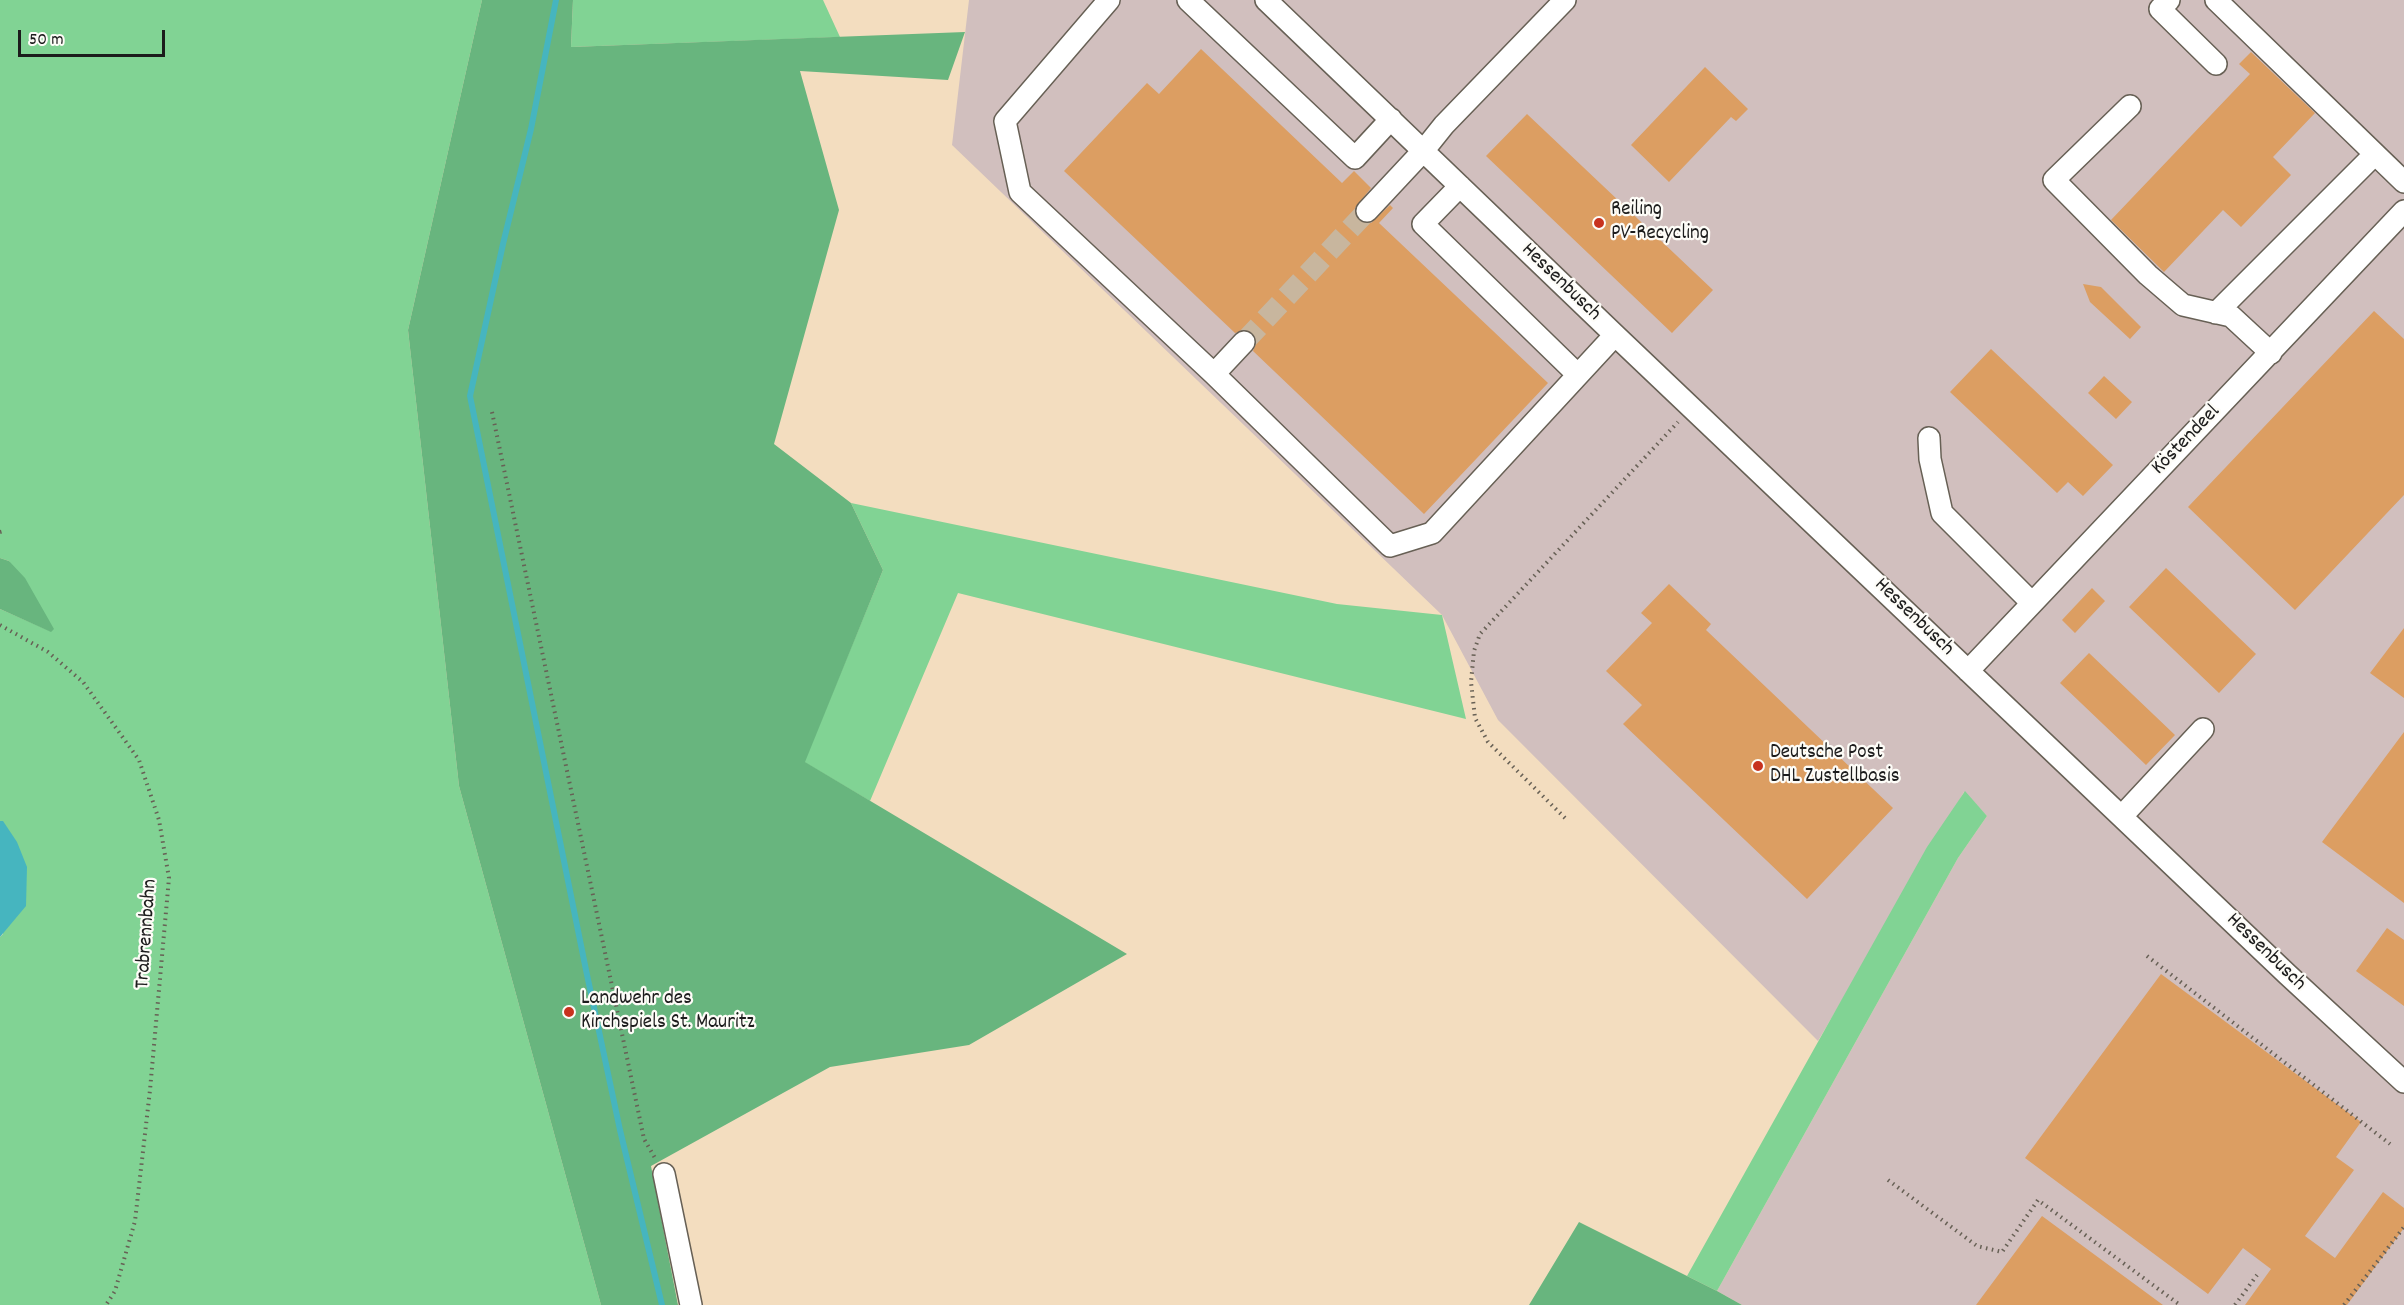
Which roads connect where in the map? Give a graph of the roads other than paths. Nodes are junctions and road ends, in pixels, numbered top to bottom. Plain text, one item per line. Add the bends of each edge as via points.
1 (1109, 0) edge
2 (1188, 0) edge
3 (1266, 0) edge
4 (1565, 0) edge
5 (2169, 0) edge
6 (2216, 0) edge
7 (2216, 64) dead end
8 (2130, 106) dead end
9 (1390, 119) junction
10 (1424, 150) junction
11 (2374, 154) junction
12 (2404, 182) edge
13 (1460, 186) junction
14 (1367, 211) tunnel mouth
15 (2404, 211) edge
16 (2216, 313) junction
17 (1615, 335) junction
18 (1244, 342) tunnel mouth
19 (2271, 352) junction
20 (1214, 374) junction
21 (1578, 375) junction
22 (1929, 438) dead end
23 (2032, 603) junction
24 (1968, 670) junction
25 (2203, 729) dead end
26 (2122, 816) junction
27 (2404, 1082) edge
28 (664, 1174) road end
29 (691, 1305) edge

1 - 20 street via 1005,121 1020,192
2 - 9 street via 1354,158
3 - 9 street, Hessenbusch
4 - 10 street via 1444,124
5 - 7 street via 2160,9
6 - 11 street
8 - 16 street via 2054,180 2183,305
9 - 10 street, Hessenbusch
10 - 13 street, Hessenbusch
10 - 14 street
11 - 12 street
11 - 16 street
13 - 17 street, Hessenbusch
13 - 21 street via 1423,224
15 - 19 street, Köstendeel
16 - 19 street via 2231,316
17 - 21 street
17 - 24 street, Hessenbusch
18 - 20 street
19 - 23 street, Köstendeel
20 - 21 street via 1390,546 1432,533
22 - 23 street via 1931,470 1942,513
23 - 24 street, Köstendeel
24 - 26 street, Hessenbusch
25 - 26 street
26 - 27 street, Hessenbusch
28 - 29 street

